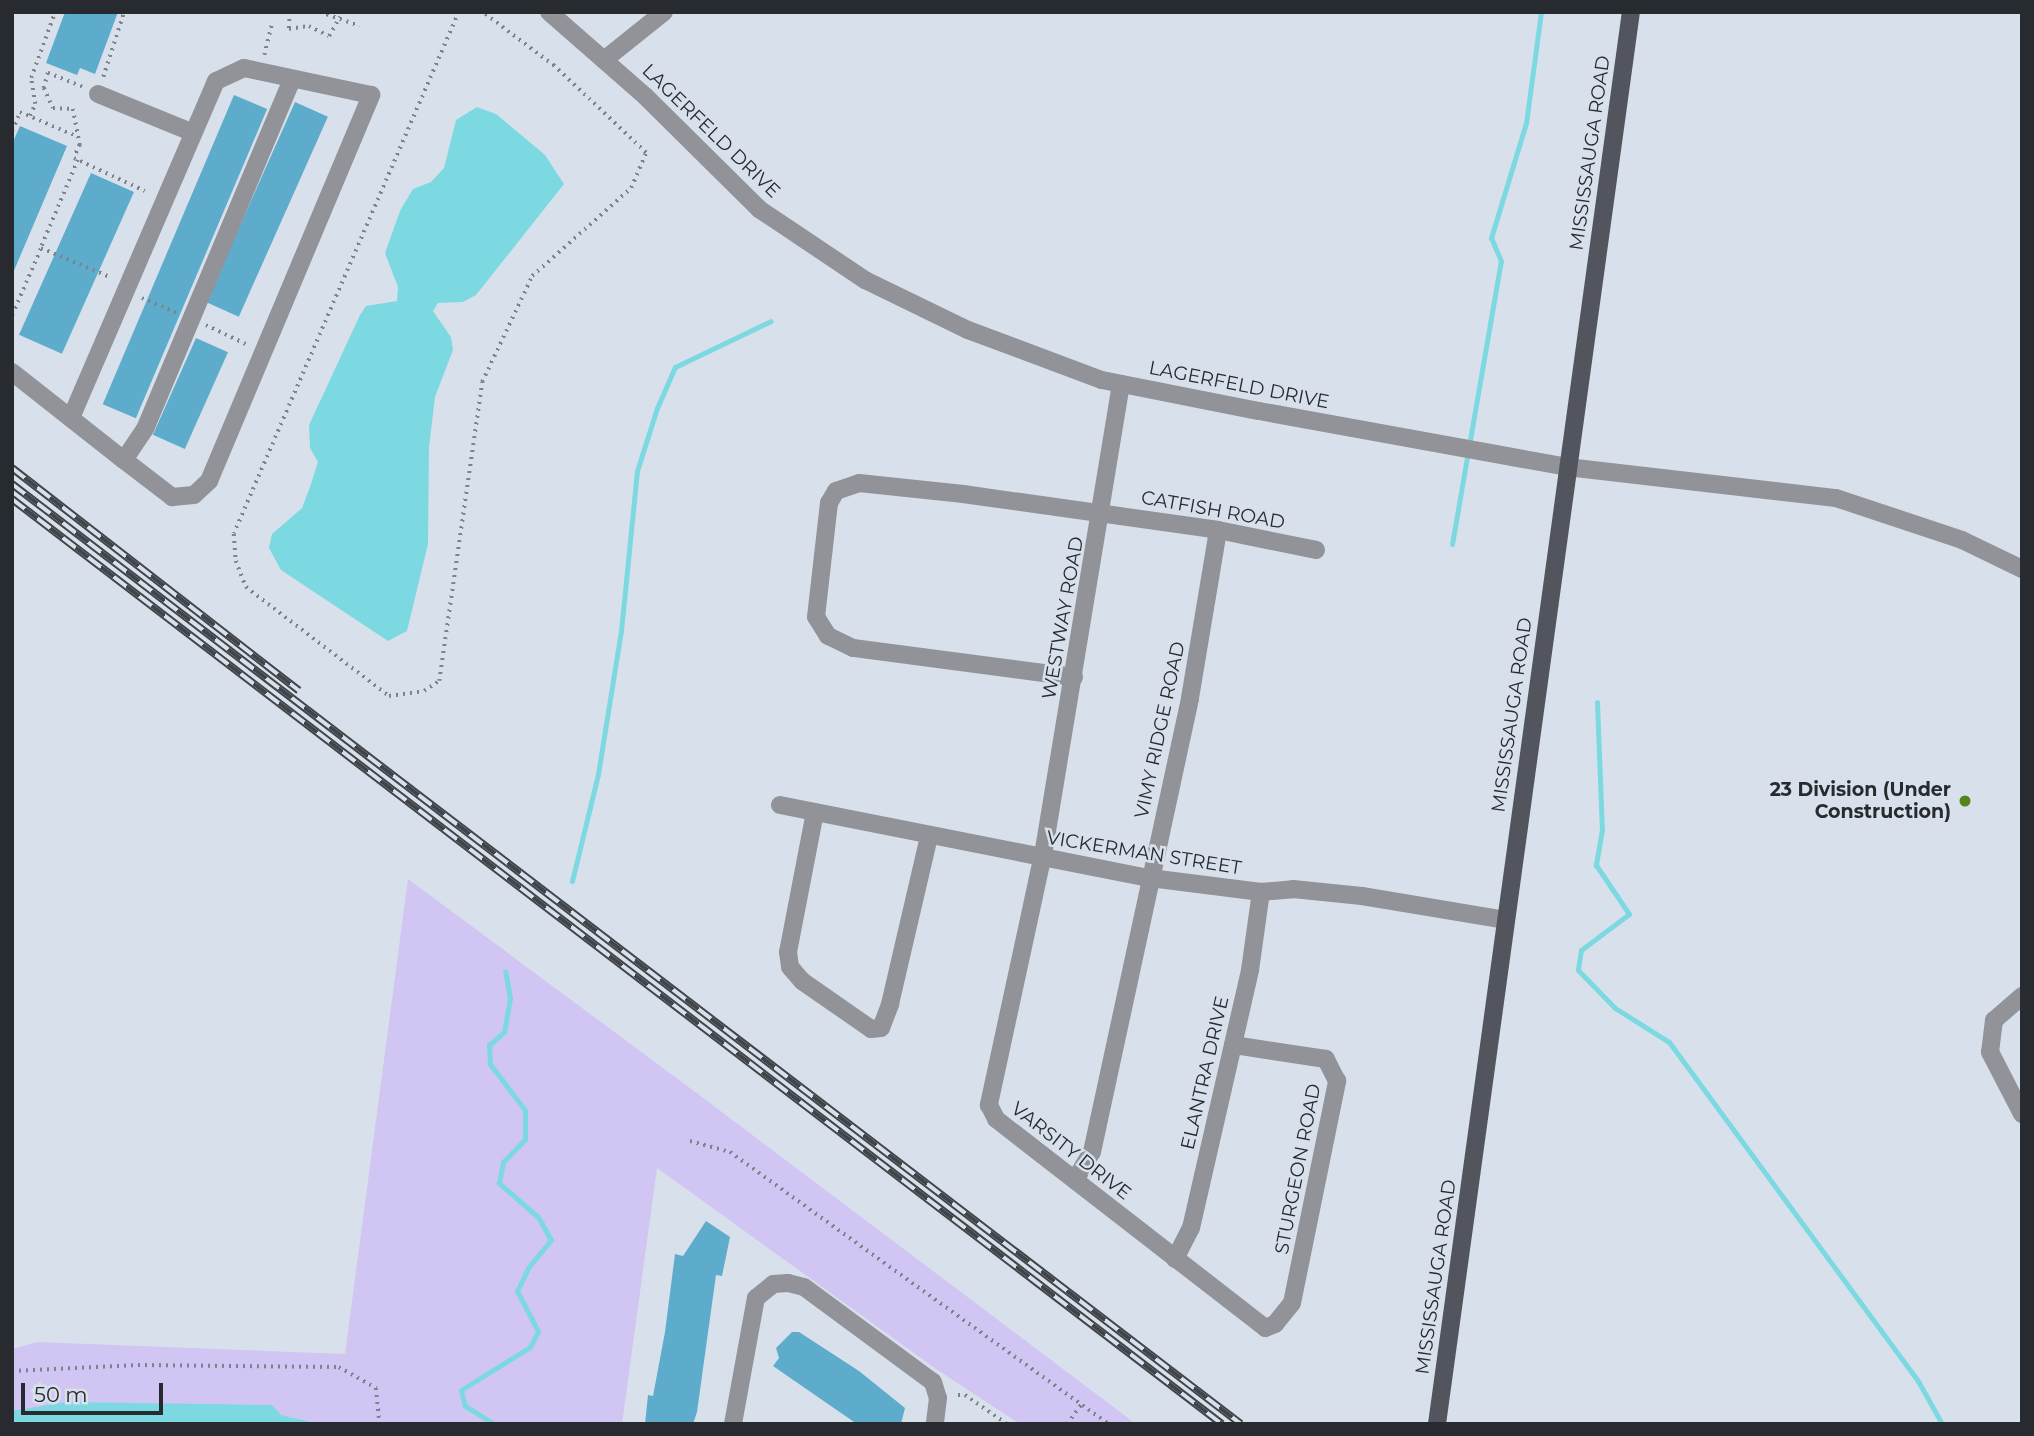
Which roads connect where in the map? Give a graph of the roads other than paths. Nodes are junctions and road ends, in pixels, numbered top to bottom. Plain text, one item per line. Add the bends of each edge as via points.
1 (549, 12) edge
2 (664, 12) edge
3 (1631, 12) edge
4 (604, 60) junction
5 (292, 80) junction
6 (100, 86) road end
7 (191, 132) junction
8 (12, 372) edge
9 (1121, 384) junction
10 (71, 418) junction
11 (124, 460) junction
12 (1567, 467) junction
13 (1102, 513) junction
14 (1218, 530) junction
15 (1316, 550) dead end
16 (2022, 569) edge
17 (1074, 677) junction
18 (780, 805) dead end
19 (815, 812) junction
20 (929, 836) junction
21 (1042, 859) junction
22 (1150, 878) junction
23 (1261, 892) junction
24 (1505, 920) junction
25 (2022, 996) edge
26 (1233, 1045) junction
27 (2022, 1114) edge
28 (1075, 1180) junction
29 (1175, 1259) junction
30 (1265, 1328) joint
31 (733, 1424) edge
32 (935, 1424) edge
33 (1437, 1424) edge

1 - 4 street, LAGERFELD DRIVE
2 - 4 street
3 - 12 main road, MISSISSAUGA ROAD
4 - 9 street, LAGERFELD DRIVE via 759,209 865,280 968,330
5 - 7 street via 235,69 209,90
5 - 11 street via 145,429
5 - 11 street via 371,95 209,481 194,495 172,496
6 - 7 street
7 - 10 street
8 - 10 street
9 - 12 street, LAGERFELD DRIVE
9 - 13 street, WESTWAY ROAD
10 - 11 street
12 - 16 street, LAGERFELD DRIVE via 1836,498 1962,540
12 - 24 main road, MISSISSAUGA ROAD
13 - 14 street, CATFISH ROAD
13 - 17 street, WESTWAY ROAD
13 - 17 street, CATFISH ROAD via 859,483 845,485 829,503 816,617 820,628 837,643
14 - 15 street, CATFISH ROAD
14 - 22 street, VIMY RIDGE ROAD via 1190,698
17 - 21 street, WESTWAY ROAD
18 - 19 street, VICKERMAN STREET
19 - 20 street, VICKERMAN STREET
19 - 20 street via 788,959 802,981 871,1029 881,1028 890,1004
20 - 21 street, VICKERMAN STREET
21 - 22 street, VICKERMAN STREET
21 - 28 street, VARSITY DRIVE via 989,1105 996,1119
22 - 23 street, VICKERMAN STREET
22 - 28 street, VIMY RIDGE ROAD via 1092,1152
23 - 24 street, VICKERMAN STREET via 1293,889 1362,896
23 - 26 street, ELANTRA DRIVE
24 - 33 main road, MISSISSAUGA ROAD
25 - 27 street via 1994,1020 1990,1052
26 - 29 street, ELANTRA DRIVE via 1191,1228
26 - 30 street, STURGEON ROAD via 1326,1059 1338,1081 1292,1303 1275,1324
28 - 29 street, VARSITY DRIVE
29 - 30 street, VARSITY DRIVE
31 - 32 street via 756,1298 773,1284 788,1283 804,1287 933,1382 939,1398

